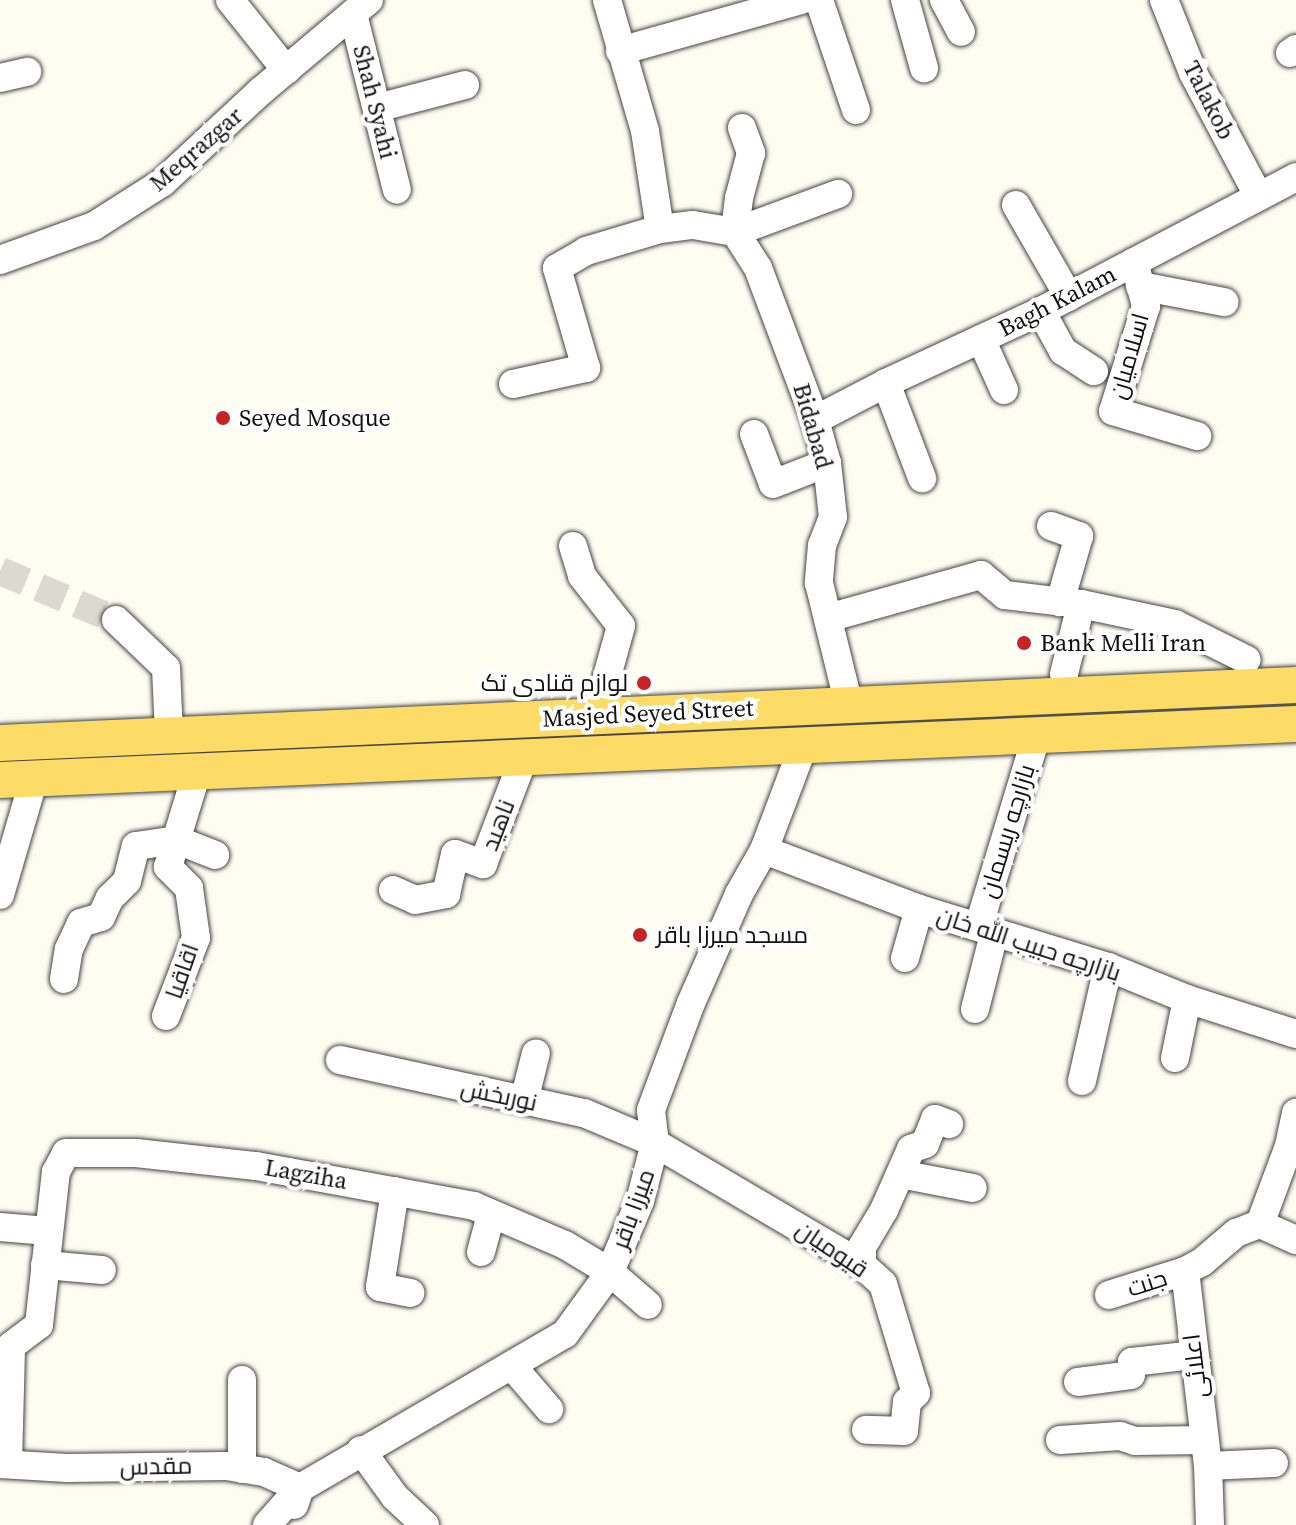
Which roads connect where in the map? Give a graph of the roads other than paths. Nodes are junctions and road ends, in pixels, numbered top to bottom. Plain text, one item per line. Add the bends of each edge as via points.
1 (230, 0) edge
2 (607, 0) edge
3 (801, 0) edge
4 (819, 0) edge
5 (905, 0) edge
6 (944, 0) edge
7 (1164, 0) edge
8 (361, 7) edge
9 (961, 32) dead end
10 (620, 51) junction
11 (924, 68) dead end
12 (286, 70) junction
13 (465, 85) dead end
14 (377, 108) junction
15 (856, 110) dead end
16 (742, 128) dead end
17 (1296, 177) edge
18 (397, 190) dead end
19 (838, 194) dead end
20 (1259, 197) junction
21 (1016, 205) dead end
22 (660, 229) junction
23 (735, 232) junction
24 (0, 260) edge
25 (1137, 274) junction
26 (1069, 297) junction
27 (1224, 302) dead end
28 (1041, 311) junction
29 (981, 339) junction
30 (1094, 371) dead end
31 (886, 383) junction
32 (513, 384) dead end
33 (1004, 390) dead end
34 (815, 420) junction
35 (754, 434) dead end
36 (1197, 436) dead end
37 (827, 463) junction
38 (922, 478) dead end
39 (1051, 526) dead end
40 (573, 546) dead end
41 (1071, 603) junction
42 (828, 618) junction
43 (116, 620) tunnel mouth
44 (1247, 660) dead end
45 (1064, 674) dead end
46 (1296, 685) edge
47 (849, 705) junction
48 (596, 716) junction
49 (1296, 724) edge
50 (169, 735) junction
51 (1036, 737) junction
52 (0, 743) edge
53 (804, 744) junction
54 (524, 757) junction
55 (197, 772) junction
56 (17, 780) edge
57 (177, 840) junction
58 (764, 850) junction
59 (215, 855) dead end
60 (393, 890) dead end
61 (0, 895) edge
62 (919, 909) junction
63 (986, 929) junction
64 (905, 958) dead end
65 (1108, 967) junction
66 (64, 979) dead end
67 (1187, 999) junction
68 (975, 1009) dead end
69 (166, 1016) dead end
70 (1296, 1034) edge
71 (536, 1053) dead end
72 (1175, 1058) dead end
73 (340, 1060) dead end
74 (1082, 1081) dead end
75 (524, 1101) junction
76 (1296, 1113) edge
77 (949, 1124) dead end
78 (655, 1143) junction
79 (900, 1174) junction
80 (973, 1188) dead end
81 (395, 1191) junction
82 (491, 1214) junction
83 (0, 1227) edge
84 (1248, 1228) junction
85 (48, 1231) junction
86 (1296, 1240) edge
87 (481, 1252) dead end
88 (45, 1265) junction
89 (862, 1265) junction
90 (102, 1270) dead end
91 (1185, 1271) junction
92 (610, 1272) junction
93 (410, 1293) dead end
94 (1109, 1295) dead end
95 (648, 1305) dead end
96 (5, 1345) edge
97 (1193, 1355) junction
98 (512, 1366) junction
99 (242, 1380) dead end
100 (1078, 1382) dead end
101 (549, 1409) dead end
102 (866, 1430) dead end
103 (1060, 1440) dead end
104 (361, 1450) junction
105 (1206, 1453) junction
106 (1274, 1463) dead end
107 (4, 1464) edge
108 (242, 1469) junction
109 (300, 1488) junction
110 (267, 1525) edge
111 (287, 1525) edge
112 (425, 1525) edge
113 (1210, 1525) edge

1 - 12 street
2 - 10 street
3 - 10 street
4 - 15 street
5 - 11 street
6 - 9 street
7 - 20 street, Talakob via 1193,73
8 - 12 street, Meqrazgar
8 - 14 street, Shah Syahi
10 - 22 street via 645,131
12 - 24 street, Meqrazgar via 163,182 94,226
13 - 14 street
14 - 18 street, Shah Syahi
16 - 23 street via 751,153
17 - 20 street, Bagh Kalam
19 - 23 street
20 - 25 street, Bagh Kalam
21 - 26 street
22 - 23 street via 693,225
22 - 32 street via 586,251 557,268 586,368
23 - 34 street, Bidabad via 758,268
25 - 26 street, Bagh Kalam
25 - 27 street
25 - 36 street, اسلامیان via 1146,306 1113,411
26 - 28 street, Bagh Kalam
28 - 29 street, Bagh Kalam
28 - 30 street via 1063,351
29 - 31 street, Bagh Kalam
29 - 33 street
31 - 34 street, Bagh Kalam
31 - 38 street
34 - 37 street, Bidabad
35 - 37 street via 773,484
37 - 42 street, Bidabad via 833,517 822,545 819,583
39 - 41 street via 1079,536
40 - 48 street via 582,576 621,626
41 - 42 street via 1005,595 981,575
41 - 44 street via 1175,624
41 - 45 street
42 - 47 street, Bidabad
43 - 50 street via 166,668
46 - 47 main road, Masjed Seyed Street
47 - 48 main road, Masjed Seyed Street
48 - 50 main road, Masjed Seyed Street
49 - 51 main road, Masjed Seyed Street
50 - 52 main road, Masjed Seyed Street
51 - 53 main road, Masjed Seyed Street
51 - 63 street, بازارچه ریسمان
53 - 54 main road, Masjed Seyed Street
53 - 58 street, میرزا باقر
54 - 55 main road, Masjed Seyed Street
54 - 60 street, ناهید via 483,864 455,854 446,894 415,900
55 - 56 main road, Masjed Seyed Street
55 - 57 street, اقاقیا
56 - 61 street
57 - 59 street
57 - 66 street via 136,846 127,881 101,917 81,923
57 - 69 street, اقاقیا via 168,867 189,888 196,938
58 - 62 street, بازارچه حبیب الله خان
58 - 78 street, میرزا باقر via 691,1003 651,1110
62 - 63 street, بازارچه حبیب الله خان
62 - 64 street
63 - 65 street, بازارچه حبیب الله خان
63 - 68 street, بازارچه ریسمان
65 - 67 street, بازارچه حبیب الله خان
65 - 74 street
67 - 70 street, بازارچه حبیب الله خان
67 - 72 street
71 - 75 street
73 - 75 street, نوربخش
75 - 78 street, نوربخش via 584,1113
76 - 84 street via 1289,1146
77 - 79 street via 935,1119 925,1144 911,1149
78 - 89 street, قیومیان
78 - 92 street, میرزا باقر via 640,1201
79 - 80 street
79 - 89 street via 862,1247
81 - 82 street, Lagziha
81 - 85 street, Lagziha via 256,1166 136,1153 66,1153 56,1172
81 - 93 street via 380,1287
82 - 87 street
82 - 92 street, Lagziha via 565,1245
83 - 85 street
84 - 86 street
84 - 91 street
85 - 88 street, Lagziha
88 - 90 street
88 - 96 street, Lagziha via 39,1325
89 - 102 street, قیومیان via 883,1284 916,1393 907,1402 904,1431
91 - 94 street, جنت
91 - 97 street, اعلائی
92 - 95 street, Lagziha
92 - 98 street, میرزا باقر via 565,1334
96 - 107 street, Lagziha
97 - 100 street via 1132,1362 1131,1375
97 - 105 street, اعلائی
98 - 101 street
98 - 104 street, میرزا باقر
99 - 108 street
103 - 105 street via 1120,1436
104 - 109 street, میرزا باقر
104 - 112 street via 395,1497
105 - 106 street
105 - 113 street, اعلائی
107 - 108 street, مقدس
108 - 109 street, مقدس
109 - 110 street, میرزا باقر
109 - 111 street

